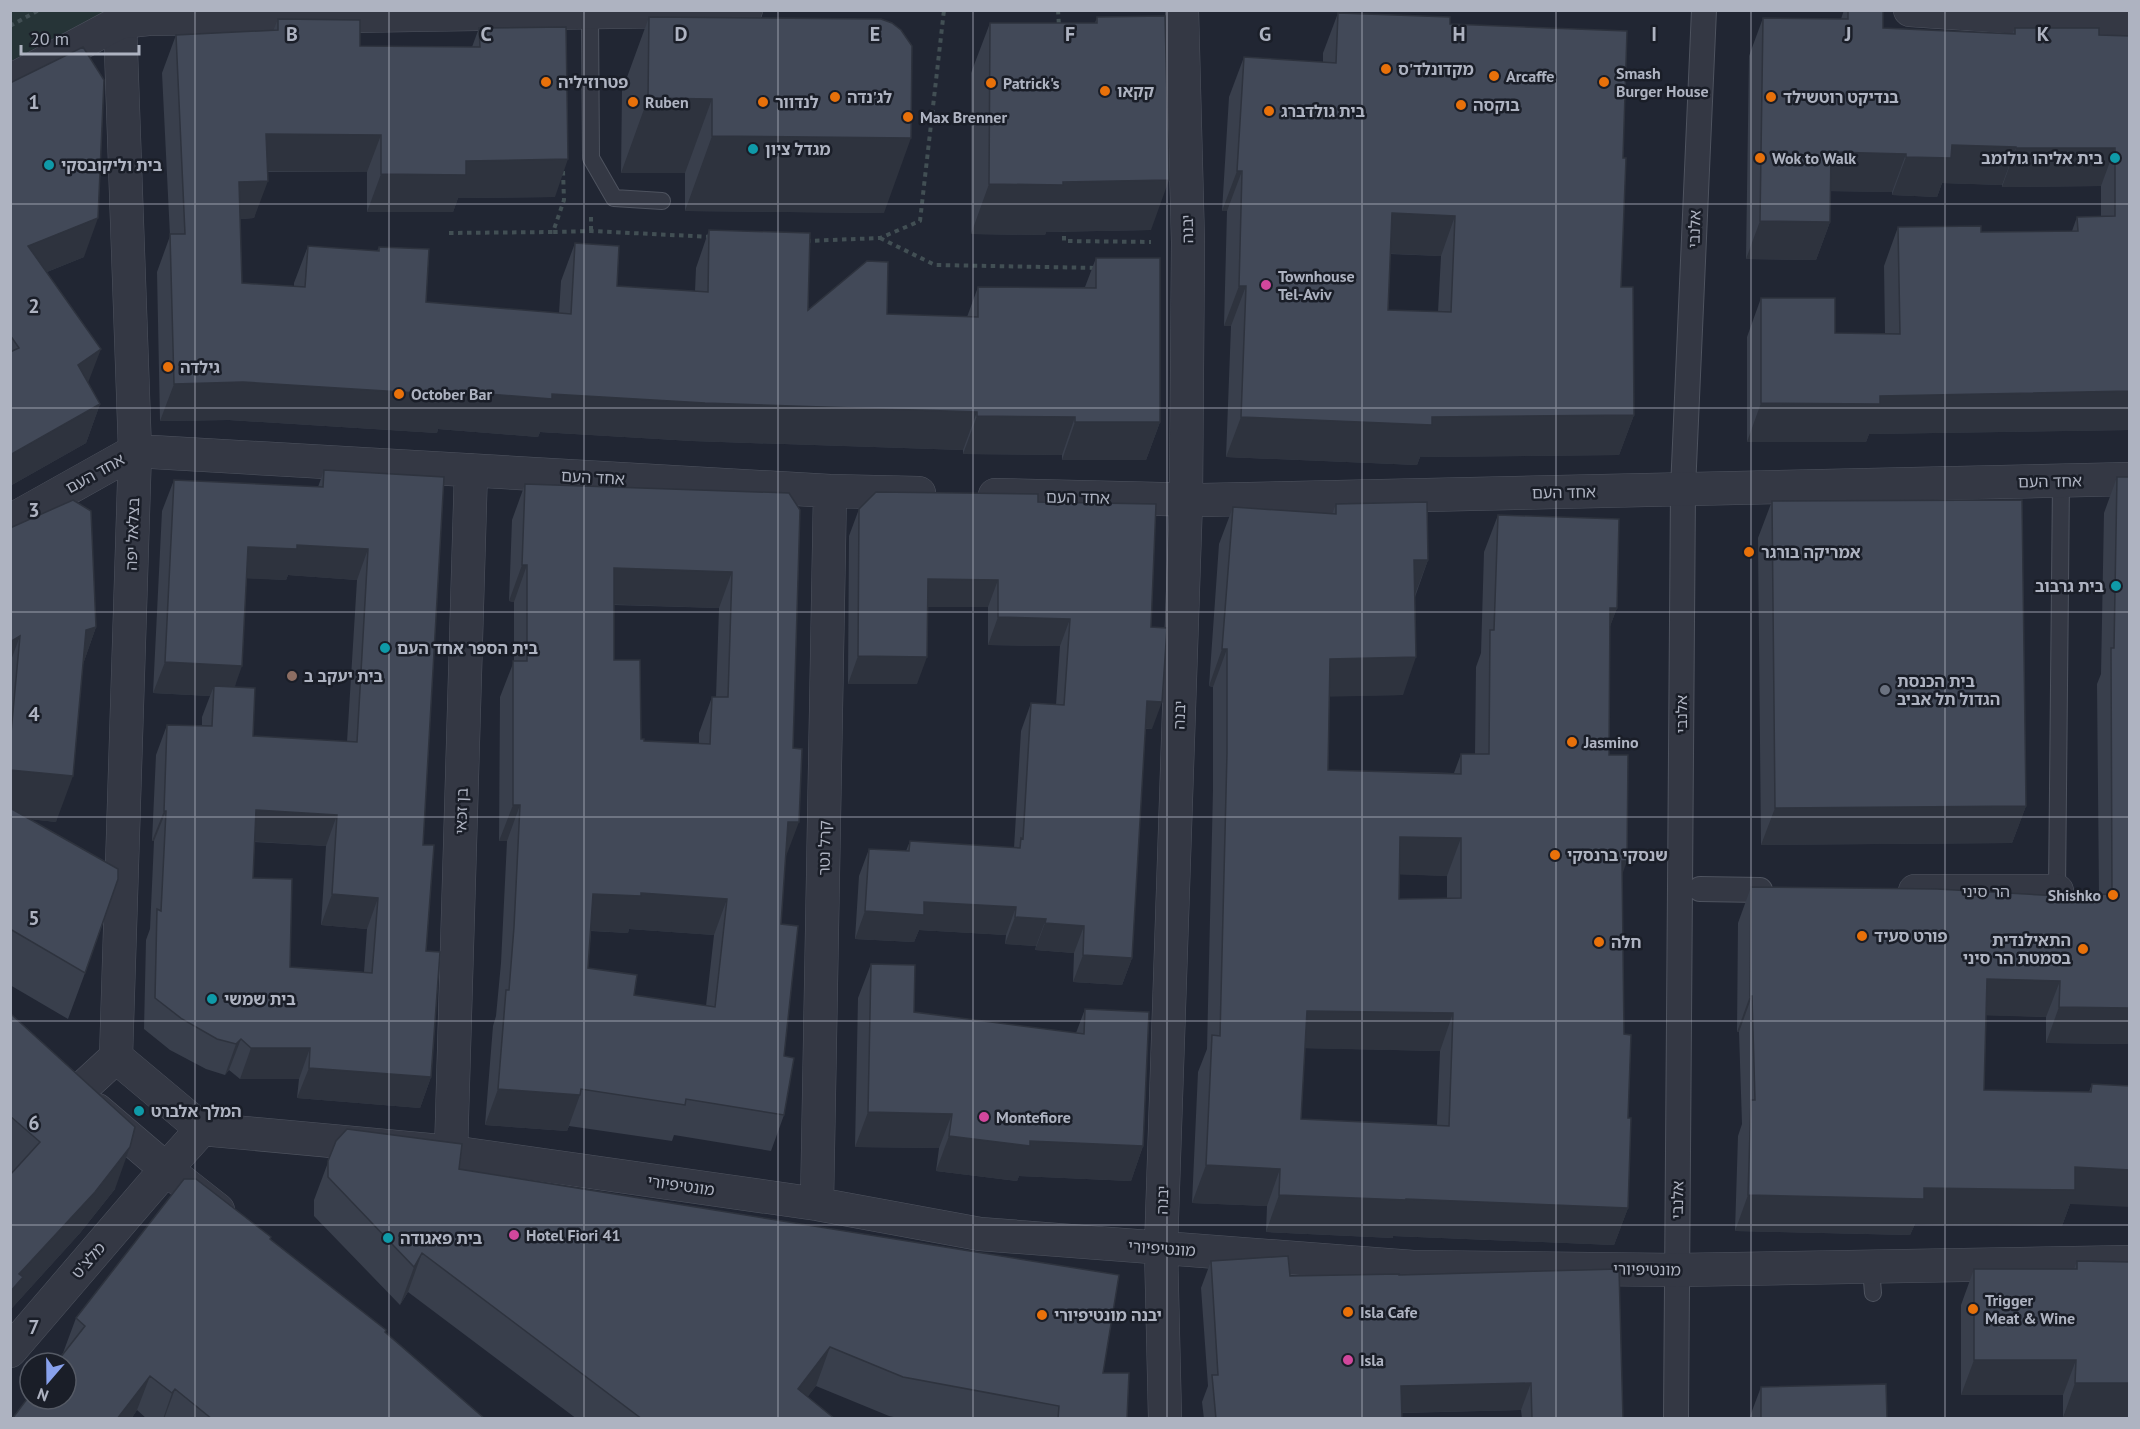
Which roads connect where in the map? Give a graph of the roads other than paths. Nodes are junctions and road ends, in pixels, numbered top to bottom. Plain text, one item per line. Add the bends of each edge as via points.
1 (746, 10) edge
2 (1182, 10) edge
3 (1704, 10) edge
4 (1910, 10) edge
5 (590, 13) junction
6 (129, 17) edge
7 (2130, 26) edge
8 (10, 81) edge
9 (662, 201) dead end
10 (135, 451) junction
11 (471, 470) junction
12 (2130, 479) edge
13 (2061, 481) junction
14 (1683, 489) junction
15 (830, 491) junction
16 (1186, 500) junction
17 (10, 521) edge
18 (1700, 889) dead end
19 (1772, 890) edge
20 (1891, 891) edge
21 (2057, 891) joint
22 (116, 1057) junction
23 (52, 1072) edge
24 (77, 1093) junction
25 (202, 1129) junction
26 (451, 1152) junction
27 (166, 1169) junction
28 (817, 1204) junction
29 (240, 1228) edge
30 (1161, 1248) junction
31 (2130, 1262) edge
32 (1677, 1270) junction
33 (10, 1351) edge
34 (1166, 1419) edge
35 (1676, 1419) edge

1 - 5 street
2 - 16 street, יבנה via 1188,242
3 - 14 street, אלנבי
4 - 7 street
5 - 6 street
5 - 9 lane via 591,158 614,198
6 - 8 street
6 - 10 street, בצלאל יפה via 121,63
10 - 11 street, אחד העם
10 - 17 street, אחד העם
10 - 22 street, בצלאל יפה
11 - 15 street, אחד העם
11 - 26 street, בן זכאי
12 - 13 street, אחד העם
13 - 14 street, אחד העם
13 - 21 lane
14 - 16 street, אחד העם
14 - 32 street, אלנבי
15 - 16 street, אחד העם
15 - 28 street, קרל נטר
16 - 30 street, יבנה
18 - 19 street
20 - 21 street, הר סיני
22 - 24 street
22 - 25 street
23 - 24 street
24 - 27 street
25 - 26 street, מונטיפיורי
25 - 27 street, מלצ'ט
26 - 28 street, מונטיפיורי
27 - 29 street
27 - 33 street, מלצ'ט
28 - 30 street, מונטיפיורי via 980,1234
30 - 32 street, מונטיפיורי via 1413,1267
30 - 34 street, יבנה
31 - 32 street, מונטיפיורי via 1872,1281
32 - 35 street, אלנבי

